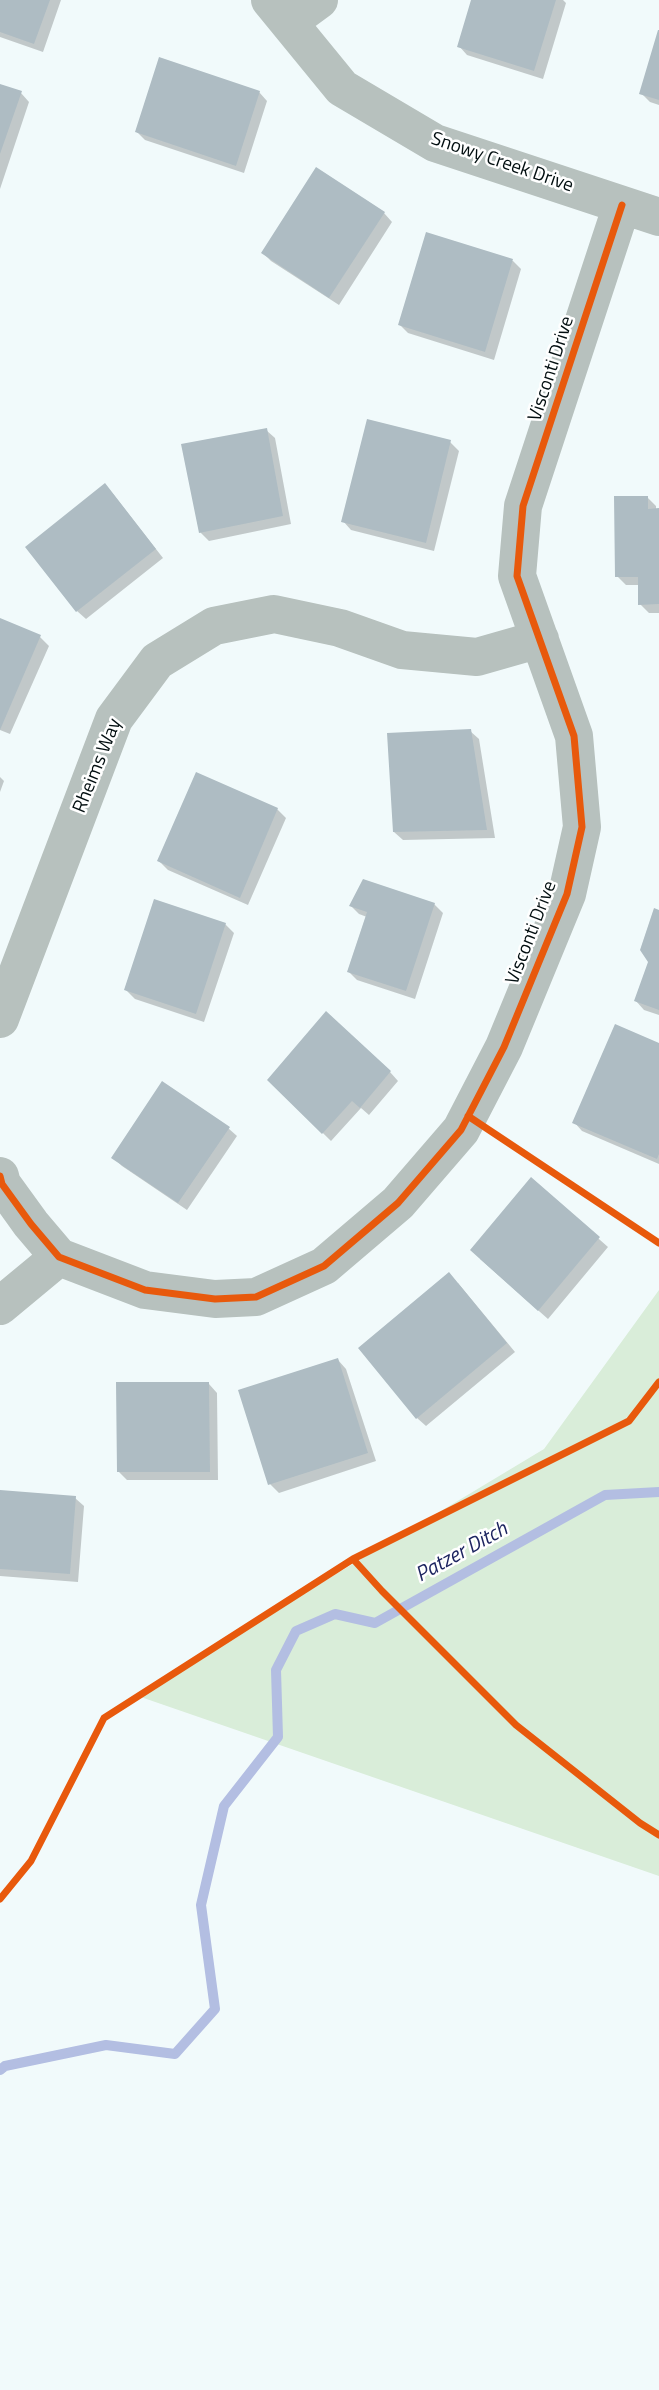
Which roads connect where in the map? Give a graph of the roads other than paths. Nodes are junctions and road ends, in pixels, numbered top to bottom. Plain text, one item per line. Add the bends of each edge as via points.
1 (319, 0) edge
2 (279, 11) edge
3 (622, 205) junction
4 (659, 217) edge
5 (540, 639) junction
6 (0, 1019) edge
7 (0, 1176) edge
8 (59, 1257) junction
9 (0, 1306) edge

1 - 2 street
2 - 3 street, Snowy Creek Drive via 342,88 435,143
3 - 4 street, Snowy Creek Drive
3 - 5 street, Visconti Drive via 523,506 517,576
5 - 6 street, Rheims Way via 477,657 440,654 402,650 340,628 274,614 214,626 157,661 114,719
5 - 8 street, Visconti Drive via 574,736 582,827 567,894 504,1047 461,1130 398,1203 324,1266 256,1297 215,1299 145,1290
7 - 8 street
8 - 9 street

